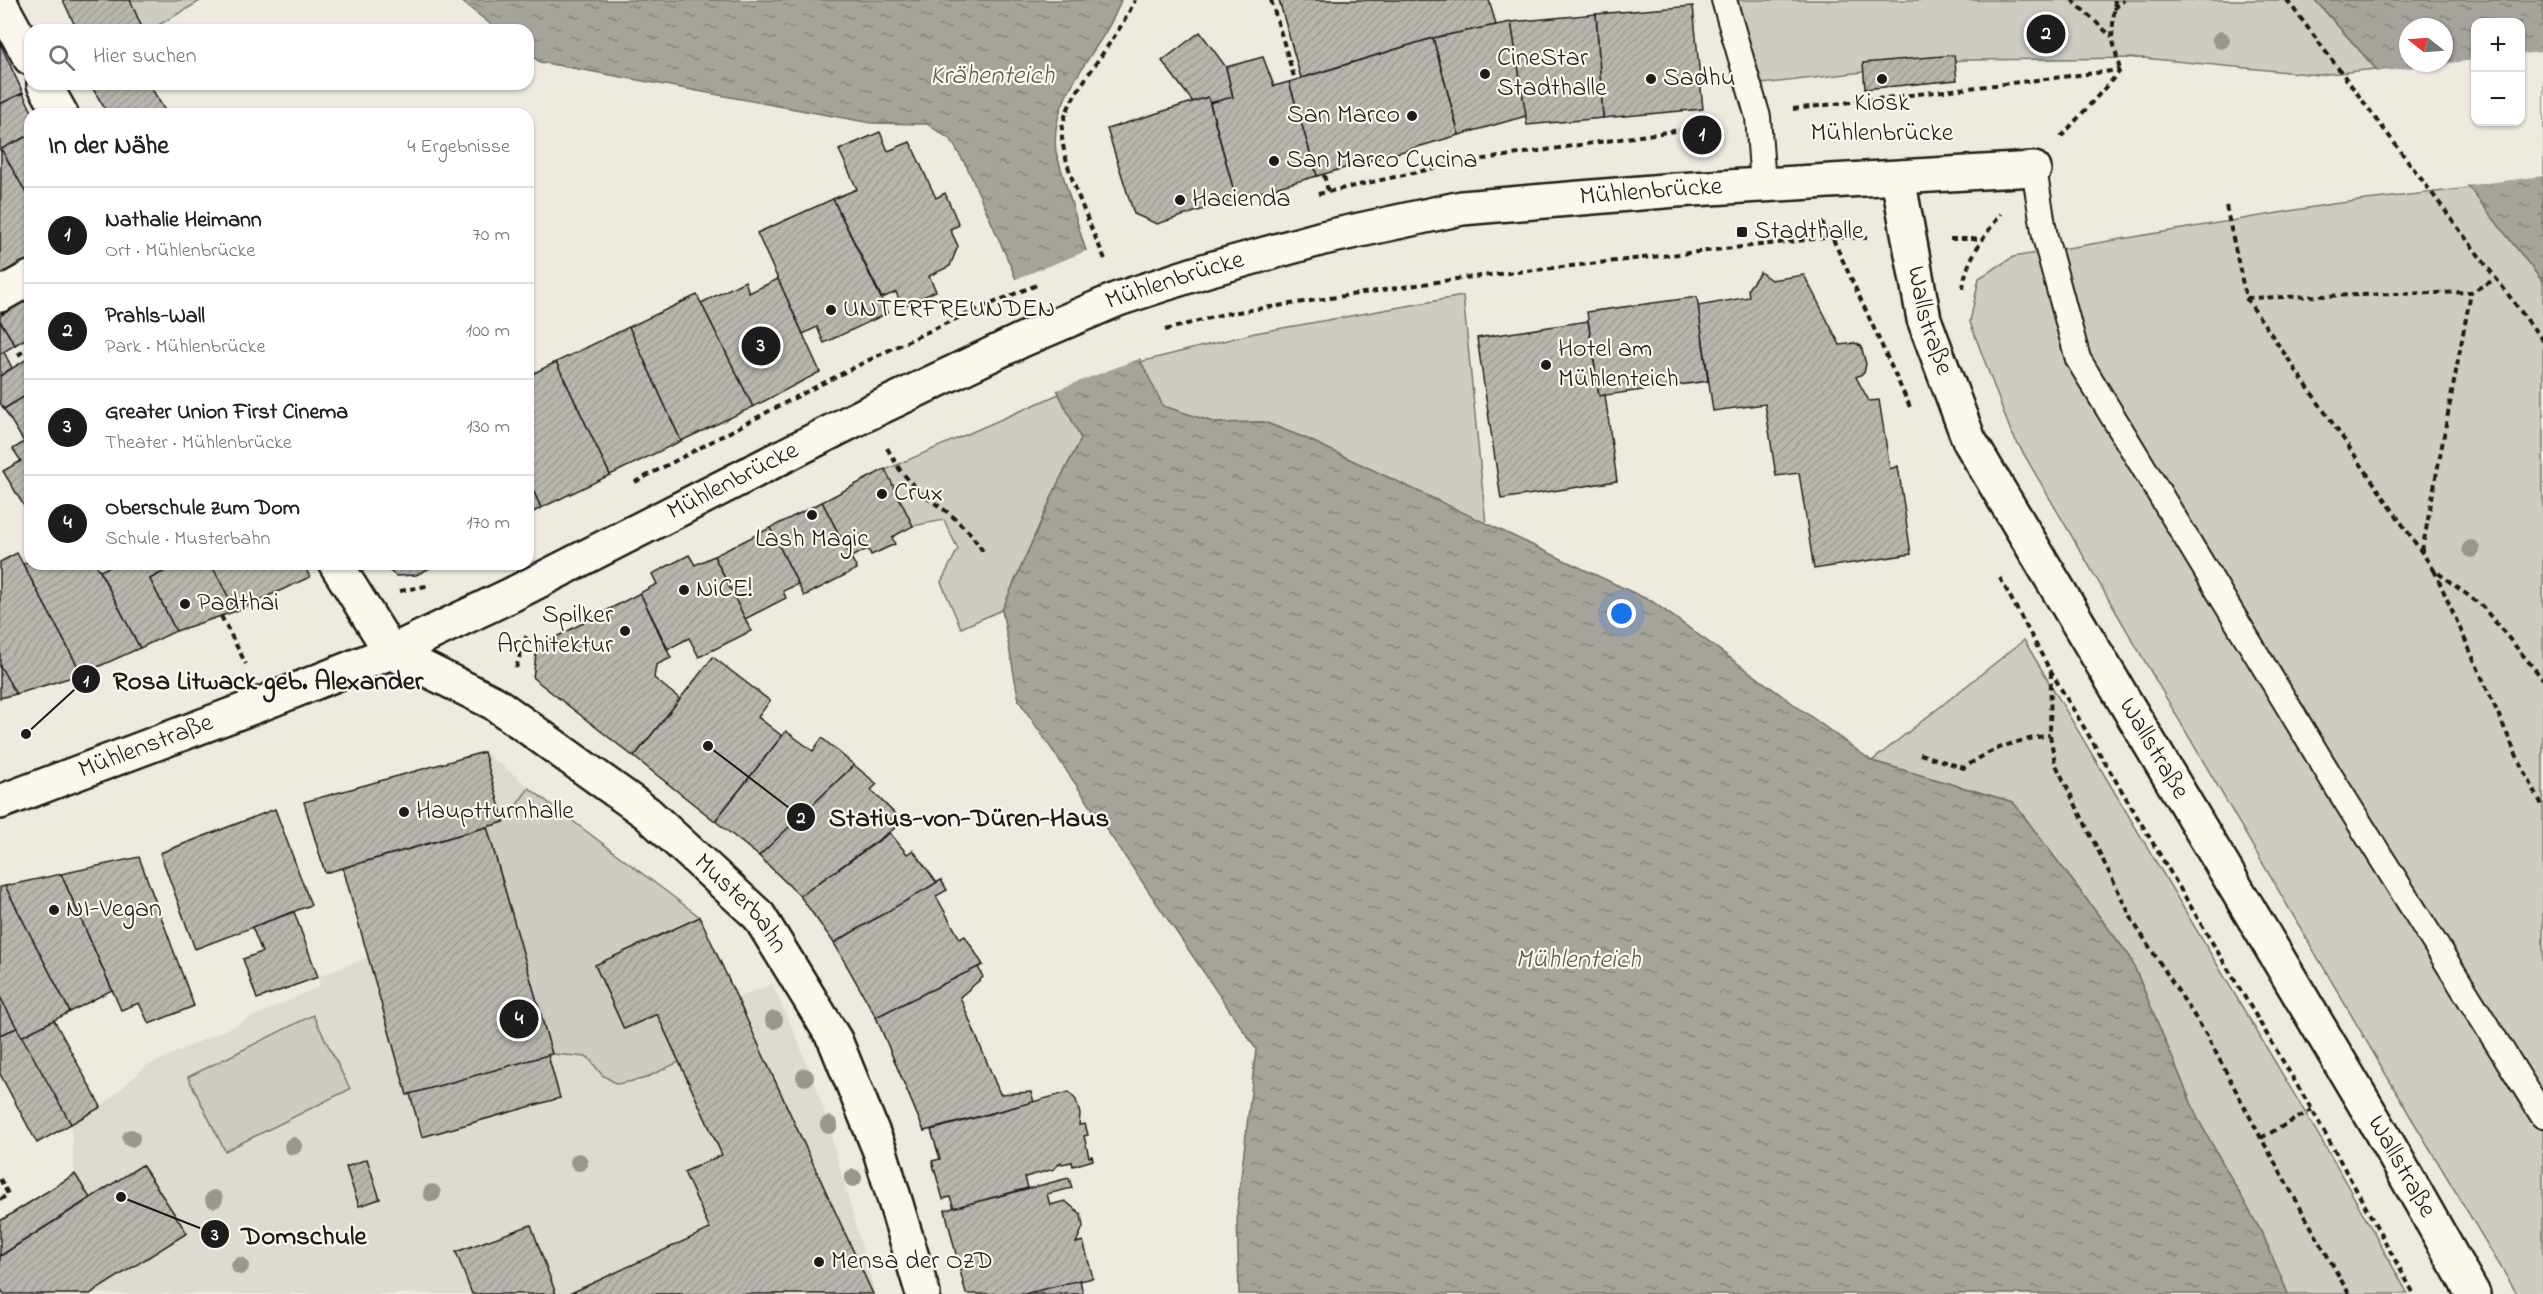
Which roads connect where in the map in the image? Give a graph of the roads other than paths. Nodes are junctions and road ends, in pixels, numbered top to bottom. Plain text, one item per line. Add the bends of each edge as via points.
1 (1724, 0) edge
2 (0, 3) edge
3 (24, 47) edge
4 (47, 90) edge
5 (58, 108) edge
6 (2034, 169) joint
7 (1898, 178) junction
8 (1763, 185) junction
9 (24, 281) edge
10 (0, 295) edge
11 (340, 570) edge
12 (391, 652) junction
13 (0, 802) edge
14 (2543, 1116) edge
15 (923, 1294) edge
16 (2473, 1294) edge

1 - 8 lane via 1758,117
2 - 3 street
4 - 5 street
6 - 7 street, Mühlenbrücke
6 - 14 lane via 2045,237 2078,359 2332,779
7 - 8 street, Mühlenbrücke
7 - 16 street, Wallstraße via 1924,319 1969,440 2376,1123
8 - 12 street, Mühlenbrücke via 1462,208 1323,238 1118,299 866,414
9 - 10 street
11 - 12 street
12 - 13 street, Mühlenstraße
12 - 15 street, Musterbahn via 494,703 647,813 759,916 835,1040 880,1151

